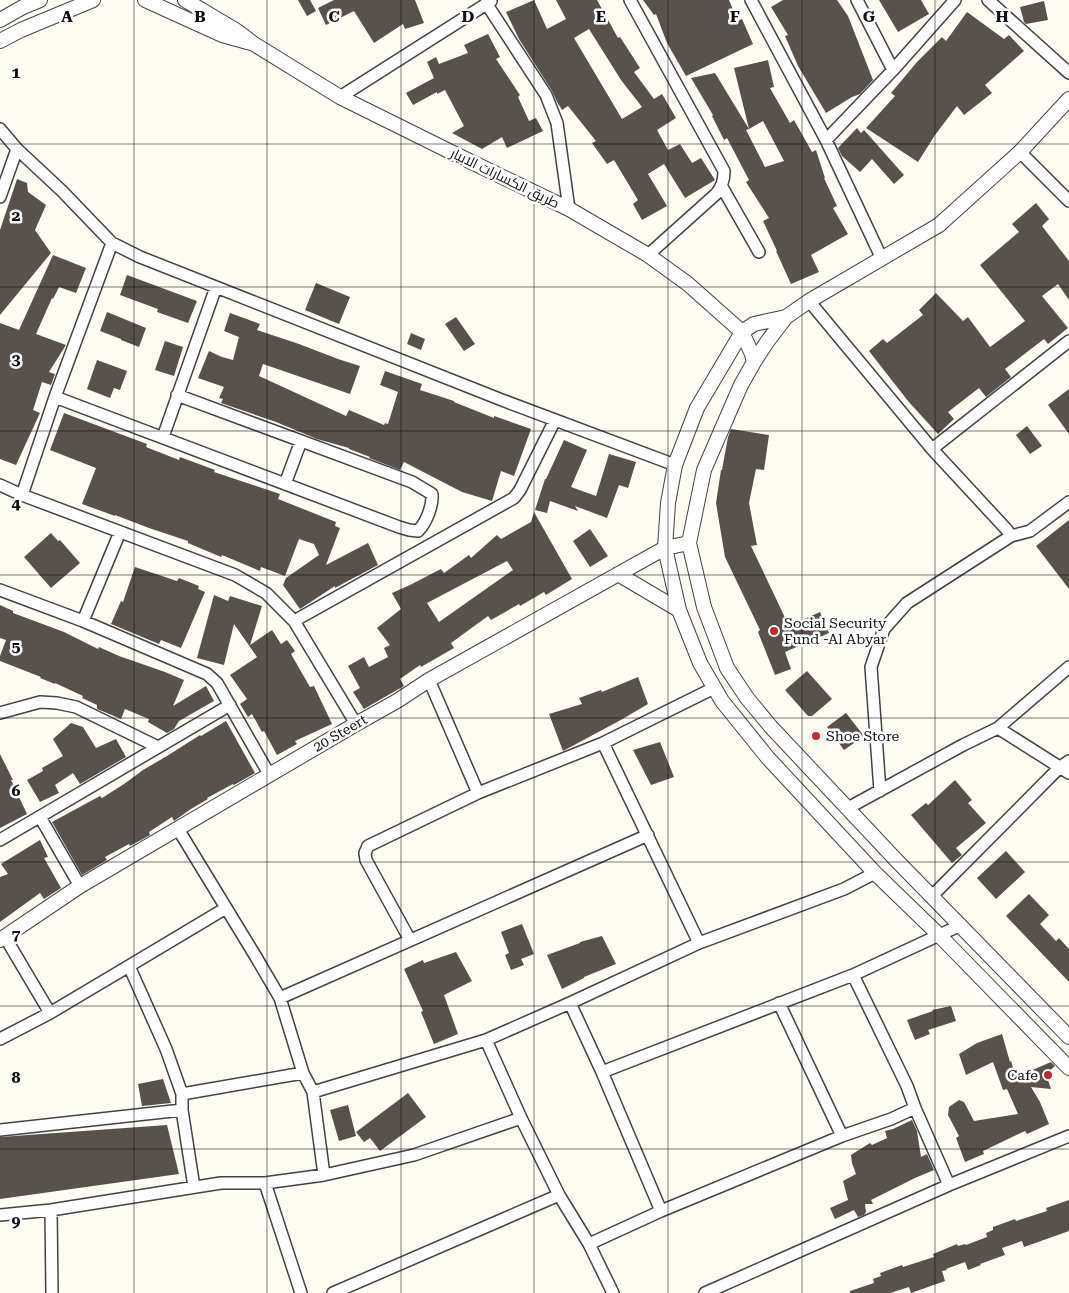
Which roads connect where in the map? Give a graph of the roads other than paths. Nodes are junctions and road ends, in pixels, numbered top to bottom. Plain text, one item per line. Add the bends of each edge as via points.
1 (40, 0) edge
2 (93, 0) edge
3 (145, 0) edge
4 (185, 0) edge
5 (203, 0) edge
6 (630, 0) edge
7 (751, 0) edge
8 (857, 0) edge
9 (955, 0) edge
10 (988, 0) edge
11 (489, 2) edge
12 (212, 16) junction
13 (0, 20) edge
14 (0, 41) edge
15 (254, 44) junction
16 (893, 70) junction
17 (1069, 73) edge
18 (340, 97) junction
19 (1069, 99) edge
20 (0, 129) edge
21 (826, 140) junction
22 (17, 149) junction
23 (1020, 152) junction
24 (722, 187) junction
25 (0, 197) edge
26 (1069, 201) edge
27 (569, 209) junction
28 (112, 243) junction
29 (759, 252) dead end
30 (648, 256) junction
31 (882, 259) junction
32 (216, 287) junction
33 (809, 301) junction
34 (786, 317) junction
35 (742, 332) junction
36 (1069, 341) edge
37 (754, 362) junction
38 (177, 395) junction
39 (55, 397) junction
40 (555, 420) junction
41 (162, 437) junction
42 (301, 441) junction
43 (932, 449) junction
44 (675, 465) junction
45 (286, 484) junction
46 (0, 485) edge
47 (22, 496) junction
48 (1069, 502) edge
49 (120, 532) junction
50 (1011, 536) junction
51 (689, 543) junction
52 (665, 548) junction
53 (618, 574) junction
54 (0, 590) edge
55 (679, 610) junction
56 (83, 621) junction
57 (294, 621) junction
58 (1069, 667) edge
59 (429, 680) junction
60 (714, 688) junction
61 (230, 705) junction
62 (0, 712) edge
63 (356, 724) junction
64 (998, 728) junction
65 (603, 743) junction
66 (158, 747) junction
67 (1066, 767) edge
68 (269, 774) junction
69 (880, 791) junction
70 (478, 793) junction
71 (848, 808) junction
72 (40, 817) junction
73 (178, 829) junction
74 (648, 834) junction
75 (0, 840) edge
76 (875, 873) junction
77 (80, 886) junction
78 (932, 896) junction
79 (226, 908) junction
80 (961, 925) junction
81 (939, 935) junction
82 (2, 939) edge
83 (410, 940) junction
84 (700, 943) junction
85 (129, 966) junction
86 (853, 975) junction
87 (280, 998) junction
88 (570, 1003) junction
89 (780, 1003) junction
90 (50, 1013) junction
91 (1069, 1036) edge
92 (0, 1039) edge
93 (486, 1040) junction
94 (1069, 1068) edge
95 (602, 1072) junction
96 (303, 1073) junction
97 (313, 1092) junction
98 (182, 1094) junction
99 (914, 1108) junction
100 (182, 1110) junction
101 (521, 1118) junction
102 (0, 1130) edge
103 (842, 1136) junction
104 (1069, 1136) edge
105 (324, 1175) junction
106 (265, 1182) junction
107 (949, 1184) junction
108 (194, 1187) junction
109 (559, 1195) junction
110 (50, 1210) junction
111 (661, 1211) junction
112 (0, 1215) edge
113 (589, 1244) junction
114 (52, 1293) edge
115 (301, 1293) edge
116 (333, 1293) edge
117 (613, 1293) edge
118 (705, 1293) edge

1 - 13 street
2 - 14 street
3 - 15 street, طريق الكسارات الابيار via 228,38
4 - 12 street, طريق الكسارات الابيار
5 - 12 street
6 - 24 street via 724,171
7 - 21 street
8 - 16 street
9 - 16 street
10 - 17 street
11 - 18 street
11 - 27 street via 546,95 557,123
12 - 15 street, طريق الكسارات الابيار
15 - 18 street, طريق الكسارات الابيار
16 - 21 street
18 - 27 street, طريق الكسارات الابيار
19 - 23 street
20 - 22 street
21 - 31 street
22 - 25 street
22 - 28 street via 62,190
23 - 26 street
23 - 31 street via 938,225
24 - 29 street
24 - 30 street
27 - 30 street, طريق الكسارات الابيار
28 - 32 street
28 - 39 street
30 - 35 street, طريق الكسارات الابيار via 688,284
31 - 33 street
32 - 38 street
32 - 40 street
33 - 34 street
33 - 43 street
34 - 35 street via 754,324
34 - 37 street
35 - 37 street
35 - 44 street via 697,408
36 - 43 street
37 - 51 street via 704,470
38 - 41 street
38 - 42 street
39 - 41 street
39 - 47 street
40 - 44 street
40 - 57 street via 514,498
41 - 45 street
42 - 45 street
42 - 45 street via 412,482 432,494 432,501 422,526 418,530 409,530
43 - 50 street
44 - 52 street
46 - 47 street
47 - 49 street
48 - 50 street via 1030,532
49 - 56 street
49 - 57 street via 234,575 266,593
50 - 69 street via 907,603 884,629 871,667
51 - 52 street, 20 Steert
51 - 71 street via 704,608 727,668 771,727
52 - 53 street, 20 Steert
52 - 55 street
53 - 55 street
53 - 59 street, 20 Steert
54 - 56 street
55 - 60 street via 700,663
56 - 61 street via 207,674
57 - 63 street
58 - 64 street
59 - 63 street, 20 Steert
59 - 70 street
60 - 65 street
60 - 76 street via 768,758
61 - 66 street
61 - 68 street
62 - 66 street via 40,702 58,703 76,707
63 - 68 street, 20 Steert
64 - 67 street
64 - 69 street
65 - 70 street
65 - 74 street
66 - 72 street
67 - 78 street
68 - 73 street, 20 Steert
69 - 71 street
70 - 83 street via 368,846 366,860
71 - 78 street
72 - 75 street
72 - 77 street
73 - 77 street, 20 Steert
73 - 79 street
74 - 83 street
74 - 84 street
76 - 81 street
76 - 84 street via 844,889
77 - 82 street, 20 Steert
78 - 80 street
79 - 85 street
79 - 87 street
80 - 81 street
80 - 91 street
81 - 86 street
81 - 94 street
82 - 90 street
83 - 87 street
84 - 88 street
85 - 90 street
85 - 98 street
86 - 89 street
86 - 99 street via 908,1086
87 - 96 street
88 - 93 street
88 - 95 street
89 - 95 street
89 - 103 street
90 - 92 street
93 - 97 street
93 - 101 street
95 - 111 street
96 - 97 street
96 - 98 street
97 - 105 street
98 - 100 street
99 - 103 street
99 - 107 street
100 - 102 street
100 - 108 street
101 - 105 street via 414,1155
101 - 109 street
103 - 111 street
104 - 107 street
105 - 106 street
106 - 108 street
106 - 115 street
107 - 118 street
108 - 110 street
109 - 113 street
109 - 116 street
110 - 112 street
110 - 114 street
111 - 113 street
113 - 117 street

